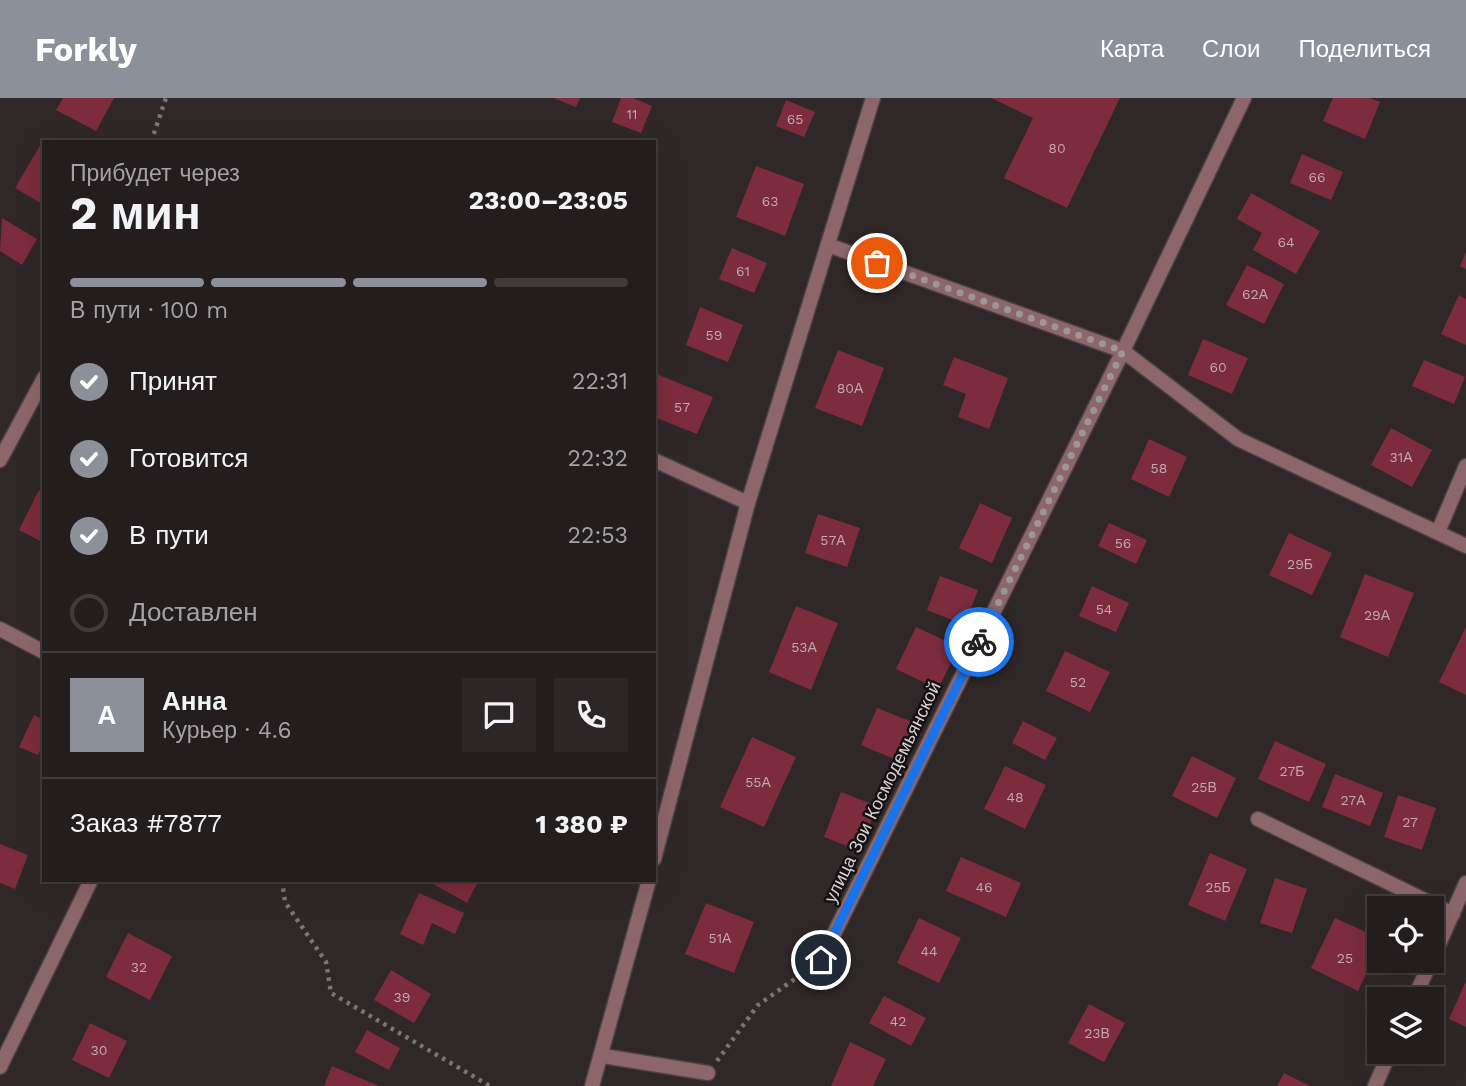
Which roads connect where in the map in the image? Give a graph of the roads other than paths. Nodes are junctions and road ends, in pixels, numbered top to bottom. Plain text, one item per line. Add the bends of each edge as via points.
1 (872, 98) edge
2 (1244, 98) edge
3 (828, 245) junction
4 (1123, 351) junction
5 (42, 382) edge
6 (0, 460) edge
7 (656, 461) edge
8 (1466, 466) edge
9 (748, 503) junction
10 (1438, 532) junction
11 (1466, 546) edge
12 (0, 629) edge
13 (42, 651) edge
14 (1258, 819) dead end
15 (656, 851) edge
16 (91, 882) edge
17 (648, 882) edge
18 (1466, 883) edge
19 (1452, 914) junction
20 (1444, 932) edge
21 (821, 960) road end
22 (603, 1056) junction
23 (1385, 1064) edge
24 (0, 1067) edge
25 (708, 1073) road end
26 (592, 1086) edge
27 (1375, 1086) edge

1 - 3 street
2 - 4 street, улица Зои Космодемьянской
3 - 4 street
3 - 9 street
4 - 10 street via 1238,439
4 - 21 street, улица Зои Космодемьянской
5 - 6 street
7 - 9 street
8 - 10 street
9 - 15 street
10 - 11 street
12 - 13 street
14 - 19 street
16 - 24 street
17 - 22 street
18 - 19 street
19 - 20 street
22 - 25 street
22 - 26 street
23 - 27 street

